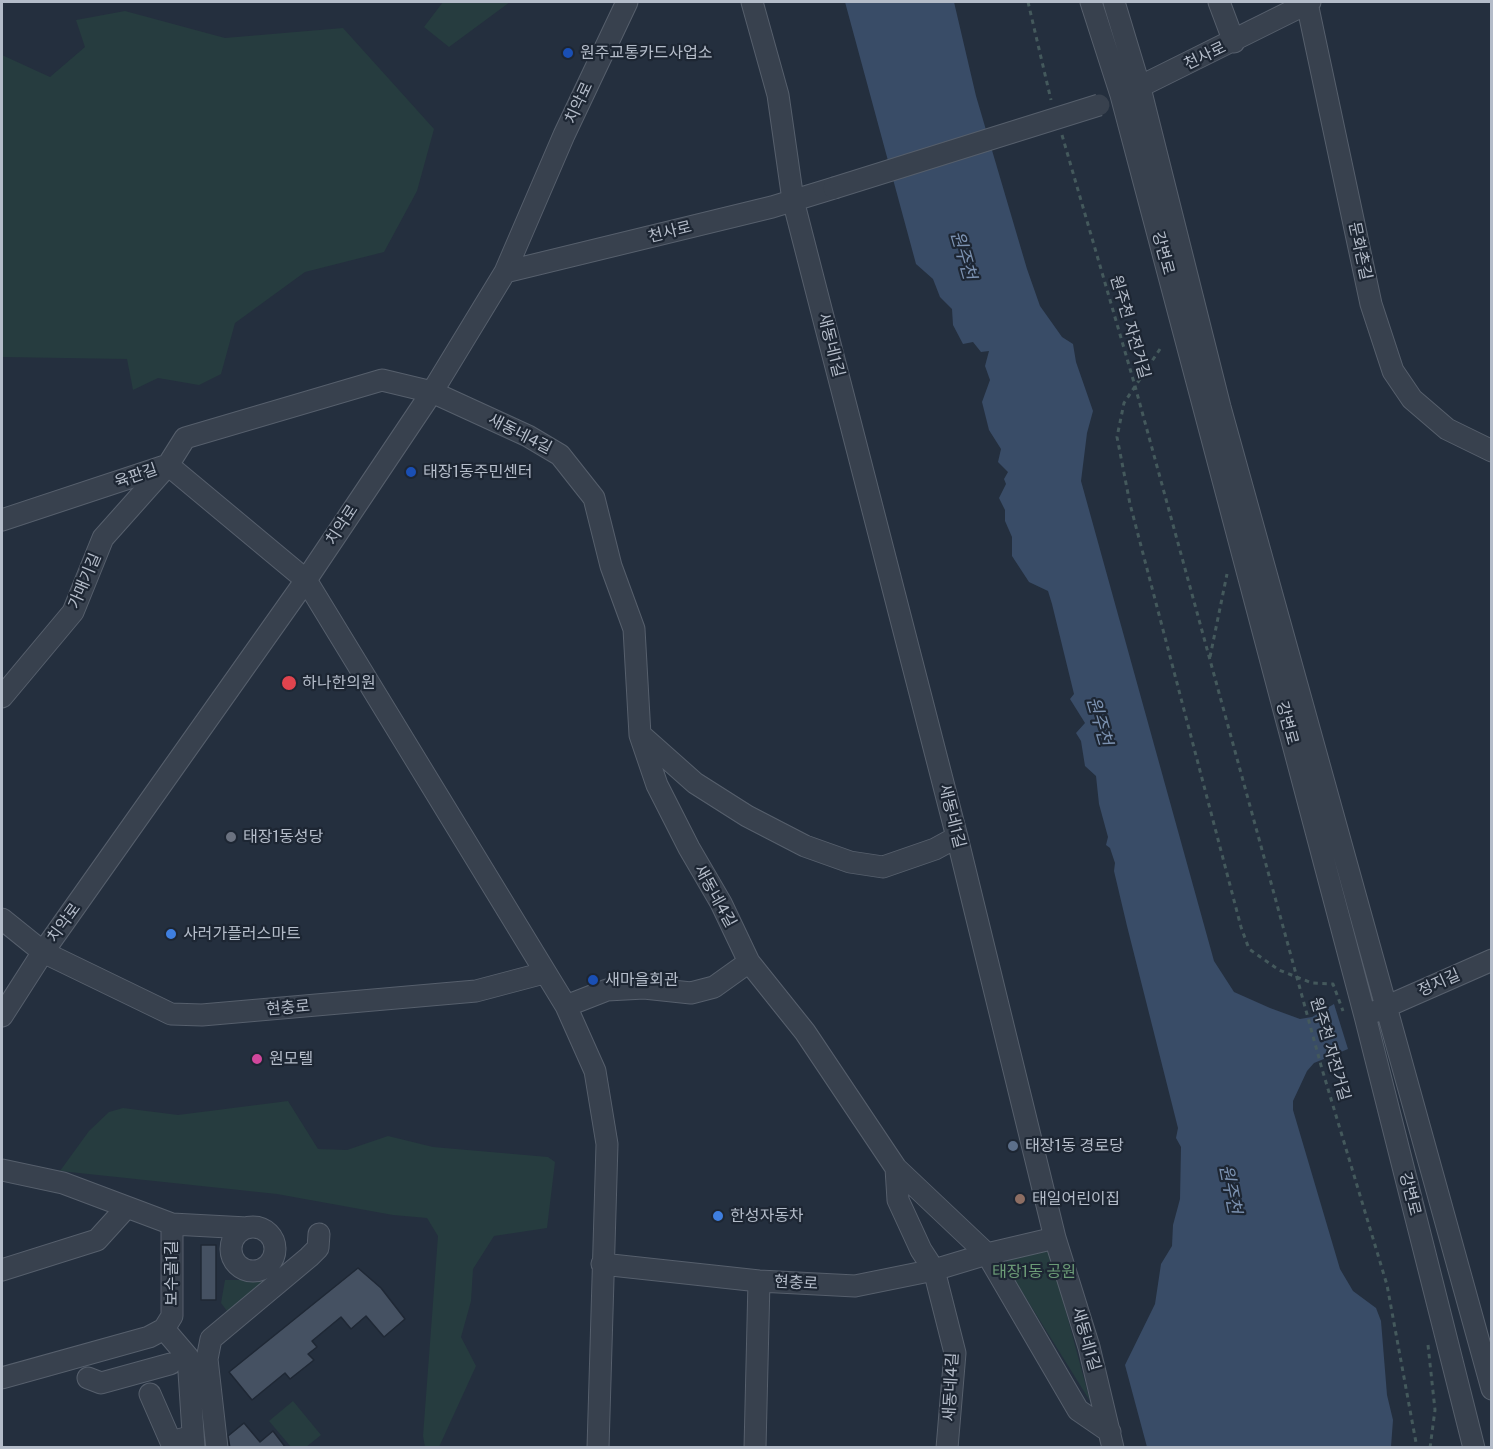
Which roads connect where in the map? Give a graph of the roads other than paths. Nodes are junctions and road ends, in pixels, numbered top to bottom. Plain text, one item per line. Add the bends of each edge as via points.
1 (627, 2) edge
2 (752, 2) edge
3 (1091, 2) edge
4 (1114, 2) edge
5 (1219, 2) edge
6 (1308, 2) edge
7 (1234, 42) junction
8 (1130, 92) junction
9 (793, 200) junction
10 (505, 272) junction
11 (432, 392) junction
12 (1491, 451) edge
13 (168, 465) junction
14 (2, 520) edge
15 (306, 580) junction
16 (2, 697) edge
17 (640, 735) junction
18 (957, 837) junction
19 (2, 919) edge
20 (43, 952) junction
21 (1491, 960) edge
22 (749, 962) junction
23 (544, 973) junction
24 (566, 1006) junction
25 (1387, 1006) junction
26 (2, 1017) edge
27 (1355, 1018) junction
28 (896, 1167) junction
29 (2, 1170) edge
30 (126, 1208) junction
31 (172, 1224) junction
32 (247, 1228) dead end
33 (319, 1234) dead end
34 (1055, 1238) junction
35 (987, 1254) junction
36 (602, 1264) junction
37 (2, 1270) edge
38 (934, 1270) junction
39 (759, 1281) junction
40 (164, 1329) junction
41 (170, 1364) dead end
42 (2, 1378) edge
43 (88, 1378) dead end
44 (1491, 1389) edge
45 (150, 1394) dead end
46 (193, 1442) edge
47 (1109, 1442) edge
48 (217, 1448) edge
49 (597, 1448) edge
50 (755, 1448) edge
51 (947, 1448) edge
52 (1474, 1448) edge

1 - 10 street, 치악로
2 - 9 street, 새동네1길 via 778,95
3 - 8 street, 강변로
4 - 8 street, 강변로
5 - 7 street
6 - 7 street, 천사로
6 - 12 street, 문화촌길 via 1371,304 1393,371 1412,399 1447,429
7 - 8 street, 천사로
8 - 9 street, 천사로, bridge
8 - 25 street, 강변로
8 - 27 street, 강변로
9 - 10 street, 천사로
9 - 18 street, 새동네1길
10 - 11 street, 치악로
11 - 13 street, 새동네4길 via 382,380 185,438
11 - 15 street, 치악로
11 - 17 street, 새동네4길 via 560,455 594,498 611,566 634,629
13 - 14 street, 육판길
13 - 15 street, 육판길
13 - 16 street, 가매기길 via 104,538 73,612
15 - 20 street, 치악로
15 - 23 street
17 - 18 street via 695,783 747,816 805,846 850,862 883,867
17 - 22 street, 새동네4길 via 657,785
18 - 34 street, 새동네1길
19 - 20 street
20 - 23 street, 현충로 via 171,1014 202,1015 476,991
20 - 26 street, 치악로
21 - 25 street, 정지길
22 - 24 street via 714,987 691,993 644,988 607,990
22 - 28 street, 새동네4길 via 805,1032
23 - 24 street
24 - 36 street via 595,1071 607,1144
25 - 27 street, 정지길
25 - 44 street, 강변로
27 - 52 street, 강변로
28 - 35 street, 새동네1길
28 - 38 street, 새동네4길 via 898,1200
29 - 30 street, 보수골1길 via 63,1183
30 - 31 street, 보수골1길
30 - 37 street via 97,1240
31 - 32 street
31 - 40 street, 보수골1길 via 172,1316
33 - 48 street via 318,1248 309,1257 211,1339 207,1359
34 - 35 street, 현충로
34 - 47 street, 새동네1길 via 1089,1347
35 - 38 street, 현충로
35 - 47 street, 새동네1길 via 1078,1410
36 - 39 street, 현충로
36 - 49 street
38 - 39 street, 현충로 via 855,1286
38 - 51 street, 새동네4길 via 955,1353
39 - 50 street
40 - 42 street, 보수골1길 via 149,1337
40 - 46 street via 188,1357
41 - 43 street via 101,1383
45 - 46 street via 171,1442

